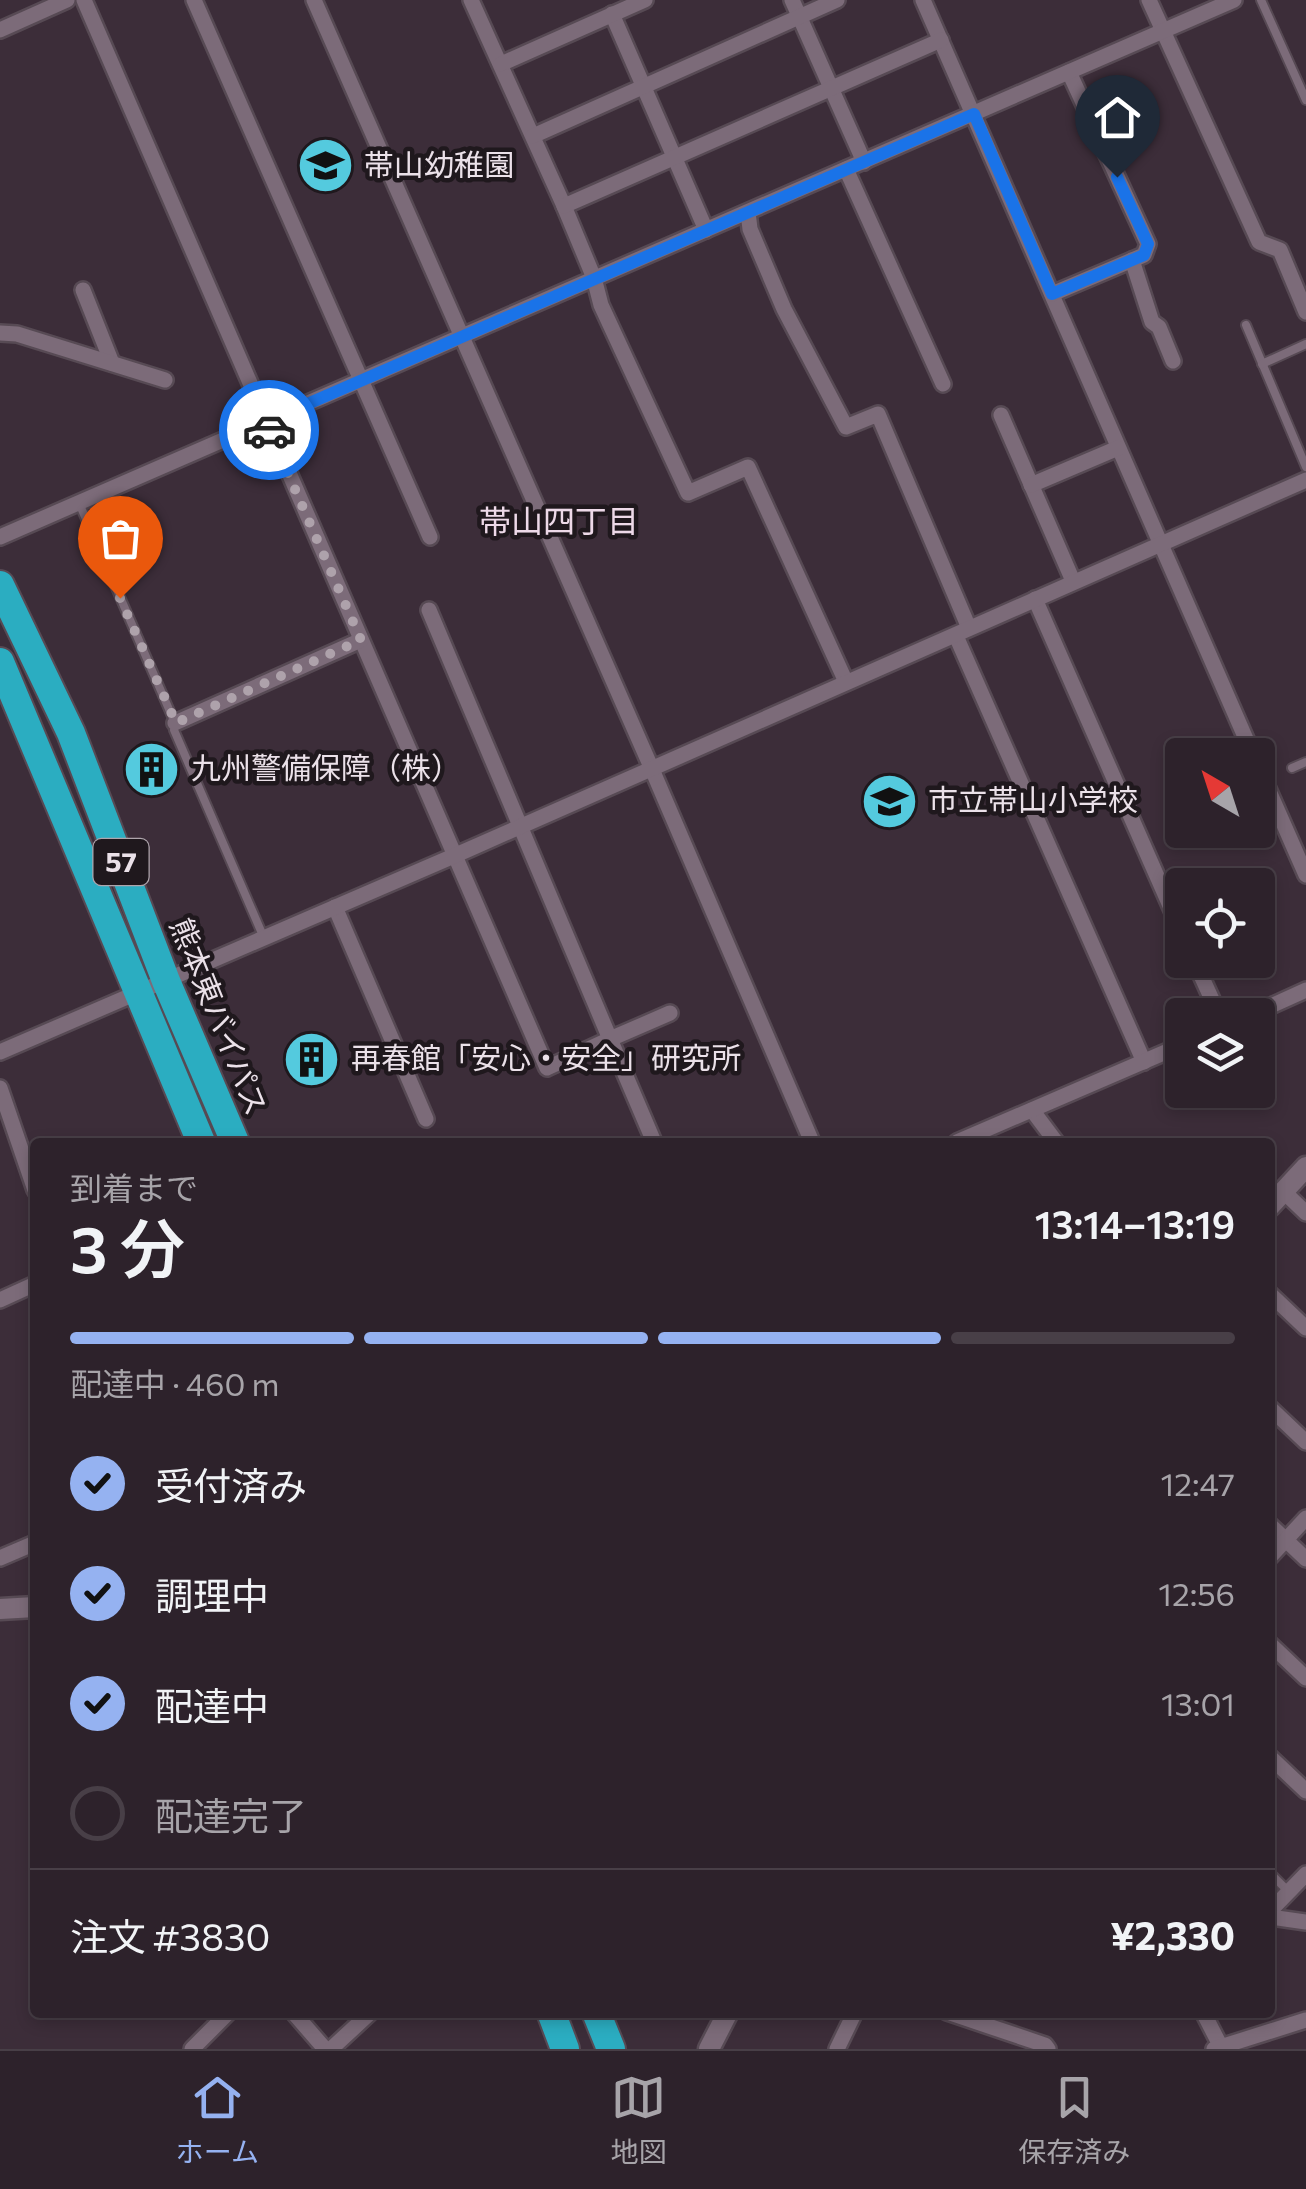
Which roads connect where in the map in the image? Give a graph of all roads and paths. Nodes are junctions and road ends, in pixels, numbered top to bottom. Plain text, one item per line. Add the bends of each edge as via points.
1 (67, 0) edge
2 (84, 0) edge
3 (194, 0) edge
4 (314, 0) edge
5 (472, 0) edge
6 (645, 0) edge
7 (792, 0) edge
8 (837, 0) edge
9 (923, 0) edge
10 (1150, 0) edge
11 (1234, 0) edge
12 (1261, 0) edge
13 (619, 8) edge
14 (799, 16) junction
15 (0, 30) edge
16 (1163, 32) junction
17 (941, 40) junction
18 (501, 64) junction
19 (1069, 72) junction
20 (644, 88) junction
21 (832, 90) junction
22 (1306, 100) edge
23 (974, 114) junction
24 (533, 136) junction
25 (675, 158) junction
26 (864, 162) junction
27 (846, 170) junction
28 (564, 206) junction
29 (748, 212) junction
30 (706, 230) junction
31 (1132, 260) junction
32 (594, 278) junction
33 (82, 290) dead end
34 (1052, 294) junction
35 (1306, 312) edge
36 (1246, 325) dead end
37 (0, 332) edge
38 (464, 338) junction
39 (1306, 344) edge
40 (1172, 361) dead end
41 (112, 363) junction
42 (1262, 364) junction
43 (165, 380) dead end
44 (360, 382) junction
45 (943, 384) dead end
46 (1002, 415) dead end
47 (266, 422) junction
48 (1118, 448) junction
49 (1306, 467) edge
50 (1306, 480) edge
51 (1030, 485) junction
52 (79, 503) junction
53 (0, 537) edge
54 (430, 538) dead end
55 (1160, 545) junction
56 (1073, 581) junction
57 (0, 585) edge
58 (1035, 599) junction
59 (429, 610) dead end
60 (962, 632) junction
61 (361, 640) junction
62 (0, 662) edge
63 (846, 682) junction
64 (176, 723) junction
65 (1245, 738) edge
66 (1306, 762) edge
67 (651, 767) junction
68 (1292, 768) dead end
69 (1275, 805) edge
70 (522, 825) junction
71 (456, 855) junction
72 (1306, 876) edge
73 (1165, 894) edge
74 (335, 907) junction
75 (264, 938) junction
76 (166, 981) junction
77 (1306, 990) edge
78 (140, 992) junction
79 (1275, 1004) edge
80 (670, 1013) dead end
81 (610, 1038) junction
82 (0, 1052) edge
83 (1165, 1053) edge
84 (1144, 1062) junction
85 (0, 1088) edge
86 (1032, 1110) junction
87 (426, 1119) dead end
88 (199, 1138) edge
89 (233, 1138) edge
90 (652, 1138) edge
91 (810, 1138) edge
92 (966, 1138) edge
93 (1053, 1138) edge
94 (1306, 1168) edge
95 (30, 1175) edge
96 (1277, 1198) edge
97 (1306, 1212) edge
98 (30, 1286) edge
99 (1275, 1299) edge
100 (0, 1300) edge
101 (1306, 1328) edge
102 (1275, 1413) edge
103 (1306, 1442) edge
104 (1306, 1518) edge
105 (1275, 1530) edge
106 (1286, 1540) junction
107 (30, 1545) edge
108 (1275, 1552) edge
109 (0, 1558) edge
110 (1306, 1559) edge
111 (30, 1607) edge
112 (0, 1609) edge
113 (1275, 1649) edge
114 (1306, 1678) edge
115 (1275, 1762) edge
116 (1306, 1791) edge
117 (1306, 1874) edge
118 (1275, 1878) edge
119 (1290, 1892) junction
120 (1275, 1908) edge
121 (1275, 1915) edge
122 (1306, 1922) edge
123 (224, 2018) edge
124 (299, 2018) edge
125 (365, 2018) edge
126 (553, 2018) edge
127 (599, 2018) edge
128 (725, 2018) edge
129 (852, 2018) edge
130 (965, 2018) edge
131 (1206, 2018) edge
132 (1306, 2020) edge
133 (201, 2046) edge
134 (1218, 2048) edge
135 (328, 2049) edge
136 (565, 2049) edge
137 (612, 2049) edge
138 (709, 2049) edge
139 (836, 2049) edge
140 (1048, 2049) edge

1 - 15 street
2 - 47 street
3 - 44 street
4 - 38 street
5 - 18 street
6 - 13 street
7 - 14 street
8 - 14 street
9 - 17 street
10 - 16 street
11 - 16 street
12 - 22 lane
13 - 18 street
13 - 20 street
14 - 20 street
14 - 21 street
16 - 19 street
16 - 35 street via 1258,242 1280,250
17 - 21 street
17 - 23 street
18 - 24 street
19 - 23 street
19 - 31 street via 1148,244
20 - 24 street
20 - 25 street
21 - 25 street
21 - 26 street
23 - 26 street
23 - 34 street
24 - 28 street
25 - 28 street
25 - 30 street
26 - 27 street
27 - 29 street
27 - 45 street
28 - 32 street
29 - 30 street
29 - 60 street via 784,309 846,427 878,414
30 - 32 street
31 - 34 street
31 - 40 street
32 - 38 street
32 - 63 street via 688,493 748,467
33 - 41 street
34 - 48 street
36 - 42 lane
37 - 41 street
38 - 44 street
38 - 67 street
39 - 42 lane
41 - 43 street
42 - 49 lane
44 - 47 street
44 - 54 street
46 - 51 street
47 - 52 street
47 - 61 street
48 - 51 street
48 - 55 street
50 - 55 street
51 - 56 street
52 - 53 street
52 - 64 lane
55 - 56 street
55 - 65 street
56 - 58 street
57 - 76 highway, 熊本東バイパス / 57 via 70,733
58 - 60 street
58 - 73 street
59 - 70 street
60 - 63 street
60 - 84 street
61 - 64 street
61 - 71 street
62 - 78 highway, 熊本東バイパス / 57
63 - 67 street
64 - 75 lane
66 - 68 lane
67 - 70 street
67 - 91 street
69 - 72 street
70 - 71 street
70 - 81 street
71 - 74 street
71 - 81 street via 546,1068
74 - 75 street
74 - 87 street
75 - 76 street
76 - 78 street
76 - 89 highway, 熊本東バイパス / 57
77 - 79 street
78 - 82 street
78 - 88 highway, 熊本東バイパス / 57
80 - 81 street
81 - 90 street
83 - 84 street
84 - 86 street
85 - 95 street
86 - 92 street
86 - 93 street
94 - 96 street
96 - 97 street
98 - 100 street
99 - 101 street
102 - 103 street
104 - 106 street
105 - 106 street
106 - 108 street
106 - 110 street
107 - 109 street
111 - 112 street
113 - 114 street
115 - 116 street
117 - 119 street
118 - 119 lane
119 - 120 street
121 - 122 street
123 - 133 street
124 - 135 street
125 - 135 street
126 - 136 highway
127 - 137 highway
128 - 138 street
129 - 139 street
130 - 140 street
131 - 134 street
132 - 134 street

